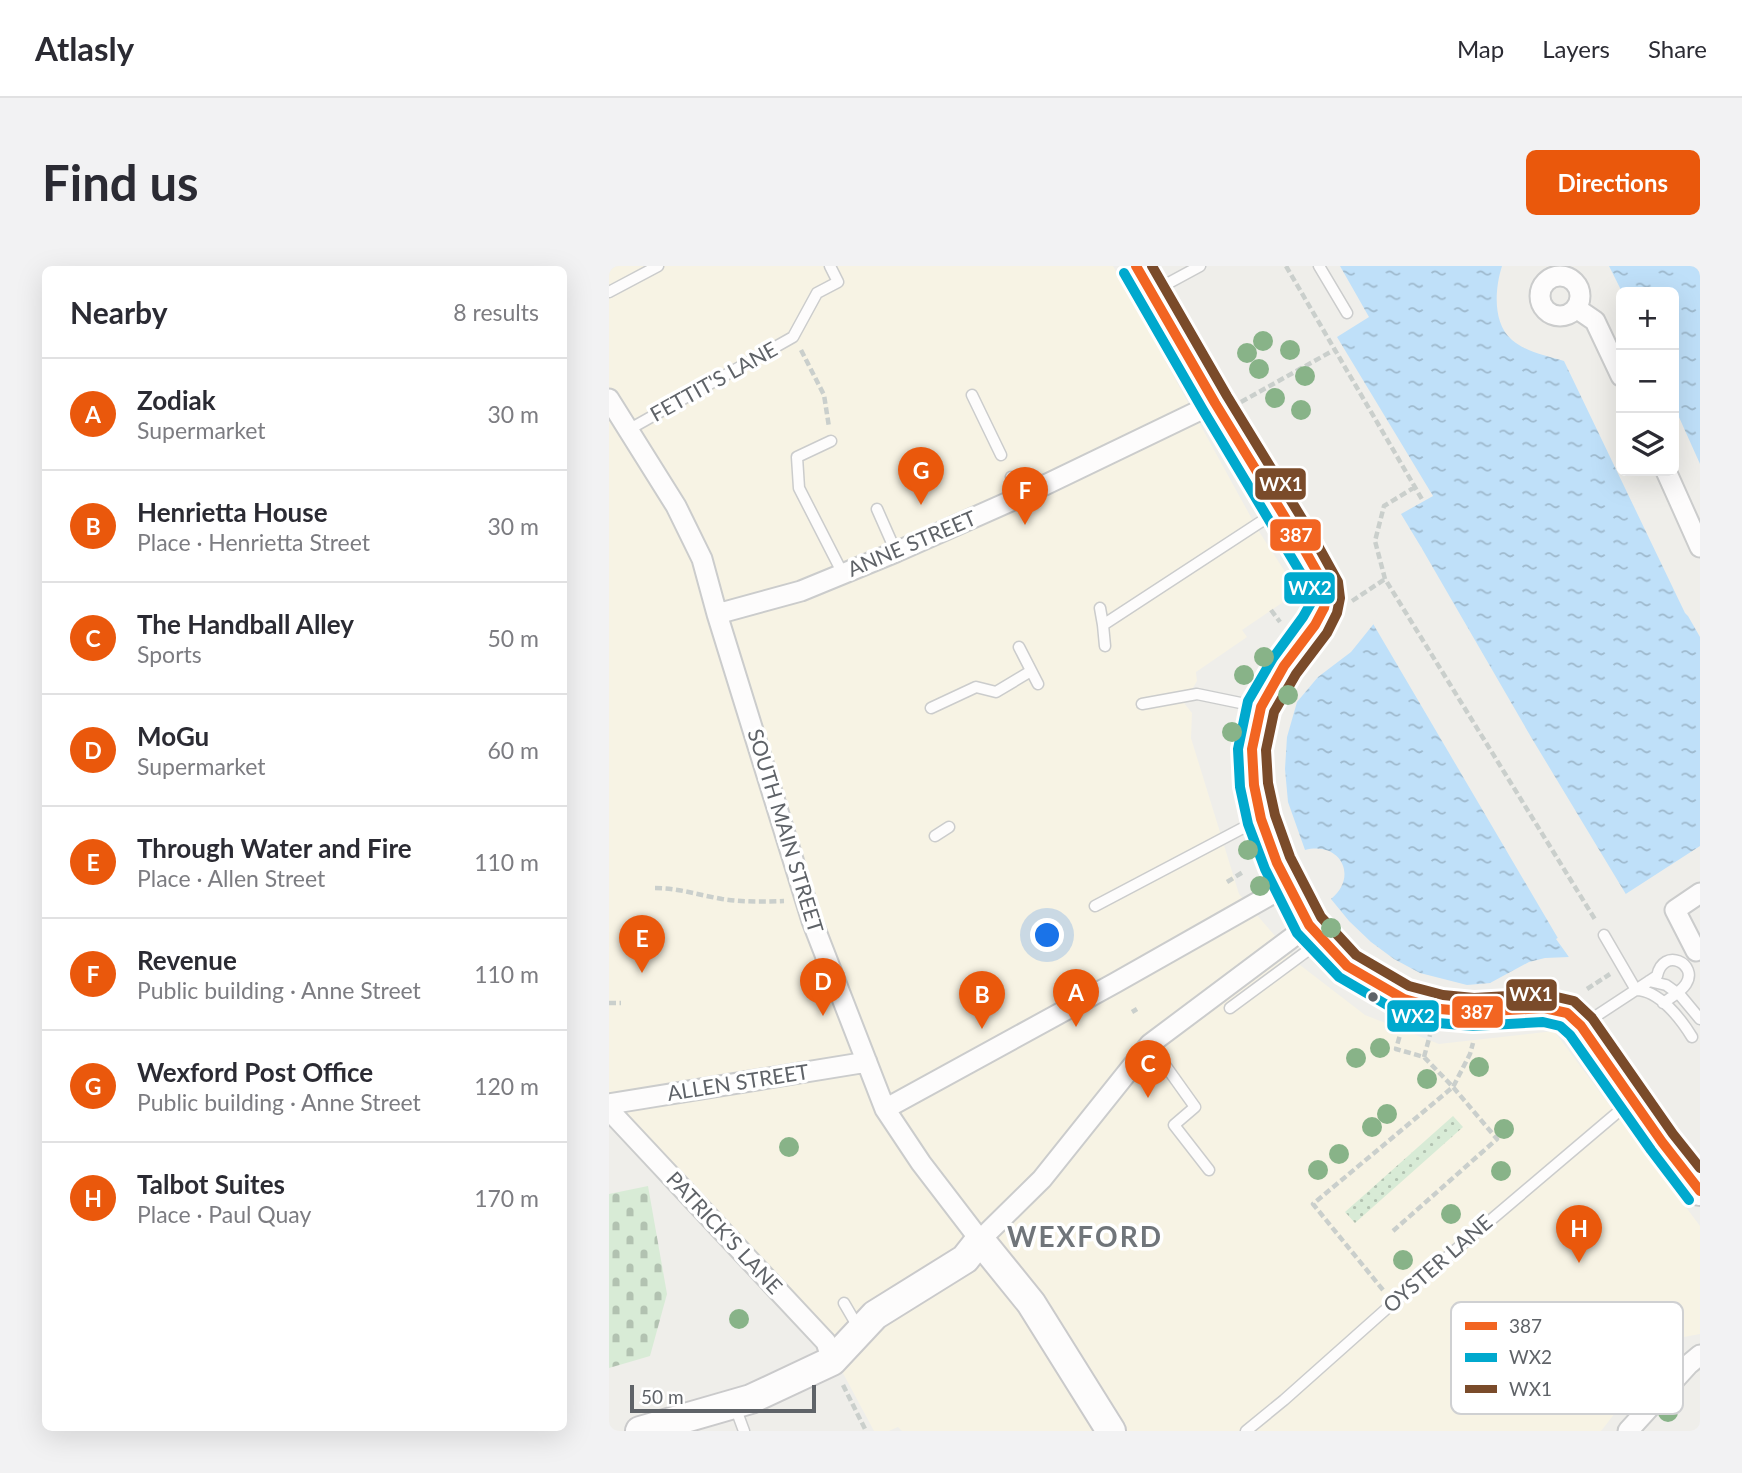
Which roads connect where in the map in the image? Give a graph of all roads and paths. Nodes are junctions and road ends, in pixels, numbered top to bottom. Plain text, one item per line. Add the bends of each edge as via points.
1 (658, 266) edge
2 (830, 266) edge
3 (1136, 266) edge
4 (1200, 266) edge
5 (1286, 266) edge
6 (1319, 266) edge
7 (609, 292) edge
8 (1151, 292) junction
9 (1576, 308) dead end
10 (1347, 313) dead end
11 (793, 337) junction
12 (1334, 350) junction
13 (1616, 365) edge
14 (972, 396) dead end
15 (609, 399) edge
16 (1215, 403) junction
17 (1245, 413) dead end
18 (628, 430) junction
19 (831, 442) joint
20 (1001, 455) dead end
21 (1668, 476) edge
22 (1011, 477) dead end
23 (1415, 487) junction
24 (1020, 496) junction
25 (1423, 502) dead end
26 (877, 509) dead end
27 (1280, 509) junction
28 (1700, 547) edge
29 (896, 552) junction
30 (843, 573) junction
31 (1385, 579) junction
32 (1351, 602) dead end
33 (1100, 608) dead end
34 (1271, 610) dead end
35 (717, 614) junction
36 (1280, 622) dead end
37 (1103, 625) junction
38 (1105, 646) dead end
39 (1019, 647) dead end
40 (1031, 671) junction
41 (1038, 684) dead end
42 (1142, 704) dead end
43 (1261, 707) junction
44 (931, 708) dead end
45 (1261, 819) junction
46 (949, 827) dead end
47 (935, 836) dead end
48 (1243, 872) dead end
49 (1227, 882) dead end
50 (1288, 885) junction
51 (655, 888) dead end
52 (1700, 893) edge
53 (806, 900) junction
54 (1095, 906) dead end
55 (1315, 932) junction
56 (1604, 934) joint
57 (1696, 951) dead end
58 (1622, 967) junction
59 (1649, 981) junction
60 (1587, 989) dead end
61 (1636, 990) junction
62 (1677, 993) junction
63 (609, 1003) edge
64 (621, 1003) dead end
65 (1663, 1003) junction
66 (1230, 1008) dead end
67 (1700, 1019) edge
68 (1403, 1024) dead end
69 (1581, 1026) junction
70 (1430, 1035) dead end
71 (1692, 1037) dead end
72 (1473, 1043) dead end
73 (1150, 1044) junction
74 (1424, 1057) junction
75 (867, 1062) junction
76 (1453, 1087) junction
77 (1632, 1100) junction
78 (609, 1107) edge
79 (885, 1109) junction
80 (1209, 1170) dead end
81 (1700, 1191) edge
82 (1393, 1231) dead end
83 (980, 1240) junction
84 (844, 1303) dead end
85 (1393, 1303) junction
86 (860, 1330) junction
87 (1700, 1355) edge
88 (832, 1361) junction
89 (1683, 1371) edge
90 (734, 1404) junction
91 (1644, 1414) edge
92 (640, 1431) edge
93 (744, 1431) edge
94 (866, 1431) edge
95 (1111, 1431) edge
96 (1247, 1431) edge
97 (1628, 1431) edge

1 - 7 lane
2 - 11 lane, FETTIT'S LANE via 838,282 817,293
3 - 8 main road
4 - 8 lane
5 - 12 path
6 - 10 lane
8 - 16 main road
9 - 13 street via 1595,321
11 - 18 lane, FETTIT'S LANE
11 - 19 path via 824,395
12 - 17 path via 1239,403
12 - 23 path
14 - 20 lane
15 - 18 street, SOUTH MAIN STREET
16 - 24 street, ANNE STREET
16 - 27 main road
18 - 35 street, SOUTH MAIN STREET via 676,506 702,559
19 - 30 lane via 797,457 799,488
21 - 28 street
22 - 24 lane
23 - 25 path
23 - 31 path via 1384,506 1375,541
24 - 29 street, ANNE STREET
26 - 29 lane
27 - 37 lane
27 - 43 main road via 1320,575 1326,597 1315,625
29 - 30 street, ANNE STREET
30 - 35 street, ANNE STREET via 801,591
31 - 32 path
31 - 56 path
33 - 37 lane
34 - 36 path
35 - 53 street, SOUTH MAIN STREET
37 - 38 lane
39 - 40 lane
40 - 41 lane
40 - 44 lane via 996,692 976,687
42 - 43 lane via 1197,694
43 - 45 main road via 1252,750
45 - 50 main road
45 - 54 lane
46 - 47 lane
48 - 49 path
50 - 55 main road
50 - 79 street
51 - 53 path via 746,901
52 - 57 street via 1675,910
53 - 75 street, SOUTH MAIN STREET
55 - 66 lane
55 - 69 main road via 1347,966 1404,999 1474,1012 1544,1008 1567,1013
55 - 73 street
56 - 58 lane
58 - 60 path
58 - 61 lane
59 - 61 lane
59 - 62 lane
59 - 62 lane via 1664,962 1678,961 1689,976
61 - 65 lane via 1646,990
61 - 69 lane
62 - 65 lane
62 - 67 lane
63 - 64 path
65 - 71 lane
68 - 74 path via 1396,1049
69 - 77 main road
70 - 74 path
72 - 76 path
73 - 80 lane via 1195,1107 1174,1125
73 - 83 street via 1042,1179
74 - 76 path
75 - 78 street, ALLEN STREET
75 - 79 street, SOUTH MAIN STREET
76 - 82 path via 1497,1139
76 - 85 path via 1313,1204
77 - 81 main road
77 - 85 lane, OYSTER LANE
78 - 88 street, PATRICK'S LANE via 826,1342
79 - 83 street, SOUTH MAIN STREET
83 - 86 main road via 965,1259 875,1315
83 - 95 main road, SOUTH MAIN STREET via 1031,1303
84 - 86 lane
85 - 96 lane, OYSTER LANE
86 - 88 main road
87 - 89 street
88 - 90 main road
88 - 94 path
90 - 92 main road
90 - 93 lane
91 - 97 street

